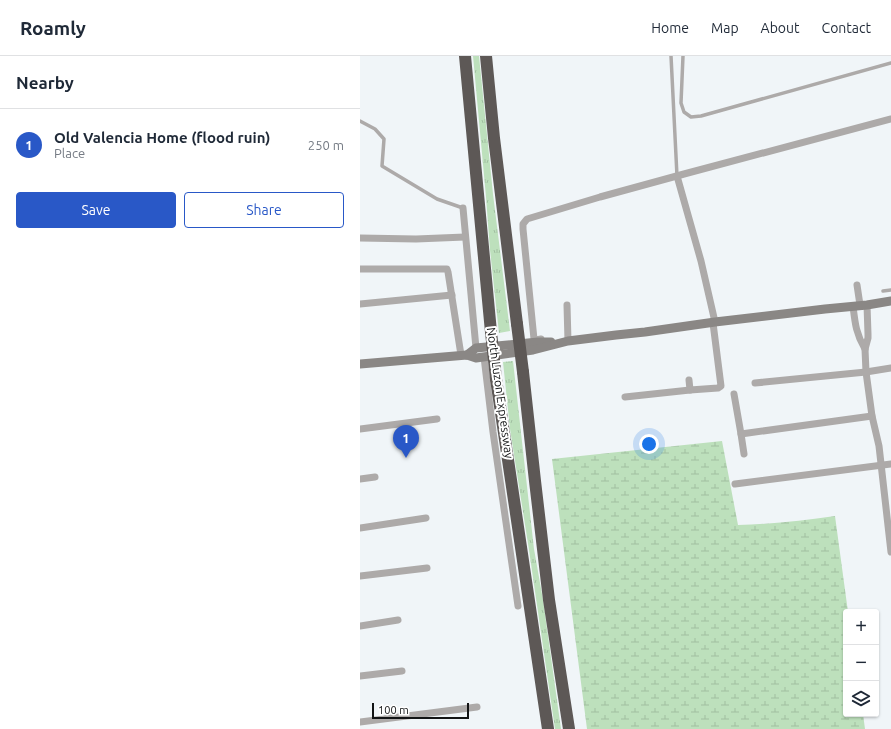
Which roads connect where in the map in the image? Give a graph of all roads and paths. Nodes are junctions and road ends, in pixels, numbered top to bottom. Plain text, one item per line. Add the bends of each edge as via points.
1 (465, 56) edge
2 (486, 56) edge
3 (671, 56) edge
4 (683, 56) edge
5 (891, 63) edge
6 (891, 120) edge
7 (360, 121) edge
8 (677, 176) junction
9 (464, 208) joint
10 (465, 236) junction
11 (360, 238) edge
12 (360, 269) edge
13 (857, 285) dead end
14 (891, 290) edge
15 (883, 291) dead end
16 (452, 295) junction
17 (891, 301) edge
18 (360, 304) edge
19 (567, 305) dead end
20 (860, 305) junction
21 (714, 323) junction
22 (564, 342) junction
23 (476, 348) junction
24 (865, 348) junction
25 (464, 355) junction
26 (484, 357) junction
27 (360, 364) edge
28 (891, 368) edge
29 (866, 372) junction
30 (689, 380) dead end
31 (755, 383) dead end
32 (690, 390) junction
33 (734, 394) dead end
34 (625, 397) dead end
35 (872, 416) junction
36 (437, 420) dead end
37 (360, 429) edge
38 (741, 434) junction
39 (744, 454) dead end
40 (880, 464) junction
41 (891, 464) edge
42 (375, 477) dead end
43 (360, 479) edge
44 (735, 484) dead end
45 (426, 518) dead end
46 (360, 528) edge
47 (891, 552) edge
48 (427, 568) dead end
49 (360, 576) edge
50 (518, 606) dead end
51 (398, 620) dead end
52 (360, 626) edge
53 (402, 671) dead end
54 (360, 676) edge
55 (477, 707) dead end
56 (360, 722) edge
57 (548, 729) edge
58 (569, 729) edge

1 - 57 highway, North Luzon Expressway, bridge via 496,379
2 - 58 highway, North Luzon Expressway, bridge via 534,481
3 - 8 lane
4 - 5 lane via 681,103 684,112 691,117
6 - 8 street
7 - 9 lane via 375,129 384,139 382,166 438,199
8 - 21 street via 701,261
8 - 22 street via 525,221 522,229 534,339
9 - 10 street
10 - 11 street via 416,239
10 - 23 street
12 - 16 street via 447,269
13 - 20 street
14 - 15 lane
16 - 18 street
16 - 25 street
17 - 20 main road
19 - 22 street
20 - 21 main road via 825,306
20 - 24 street via 868,334
20 - 24 street via 856,331
21 - 22 main road
21 - 32 street via 721,386
22 - 23 main road
22 - 26 main road via 533,350
23 - 25 main road
24 - 29 street
25 - 26 main road
25 - 27 main road
26 - 50 street
28 - 29 street
29 - 31 street
29 - 35 street
30 - 32 street
32 - 34 street
33 - 38 street
35 - 38 street
35 - 40 street
36 - 37 street
38 - 39 street
40 - 41 street
40 - 44 street
40 - 47 street
42 - 43 street
45 - 46 street
48 - 49 street
51 - 52 street
53 - 54 street
55 - 56 street

